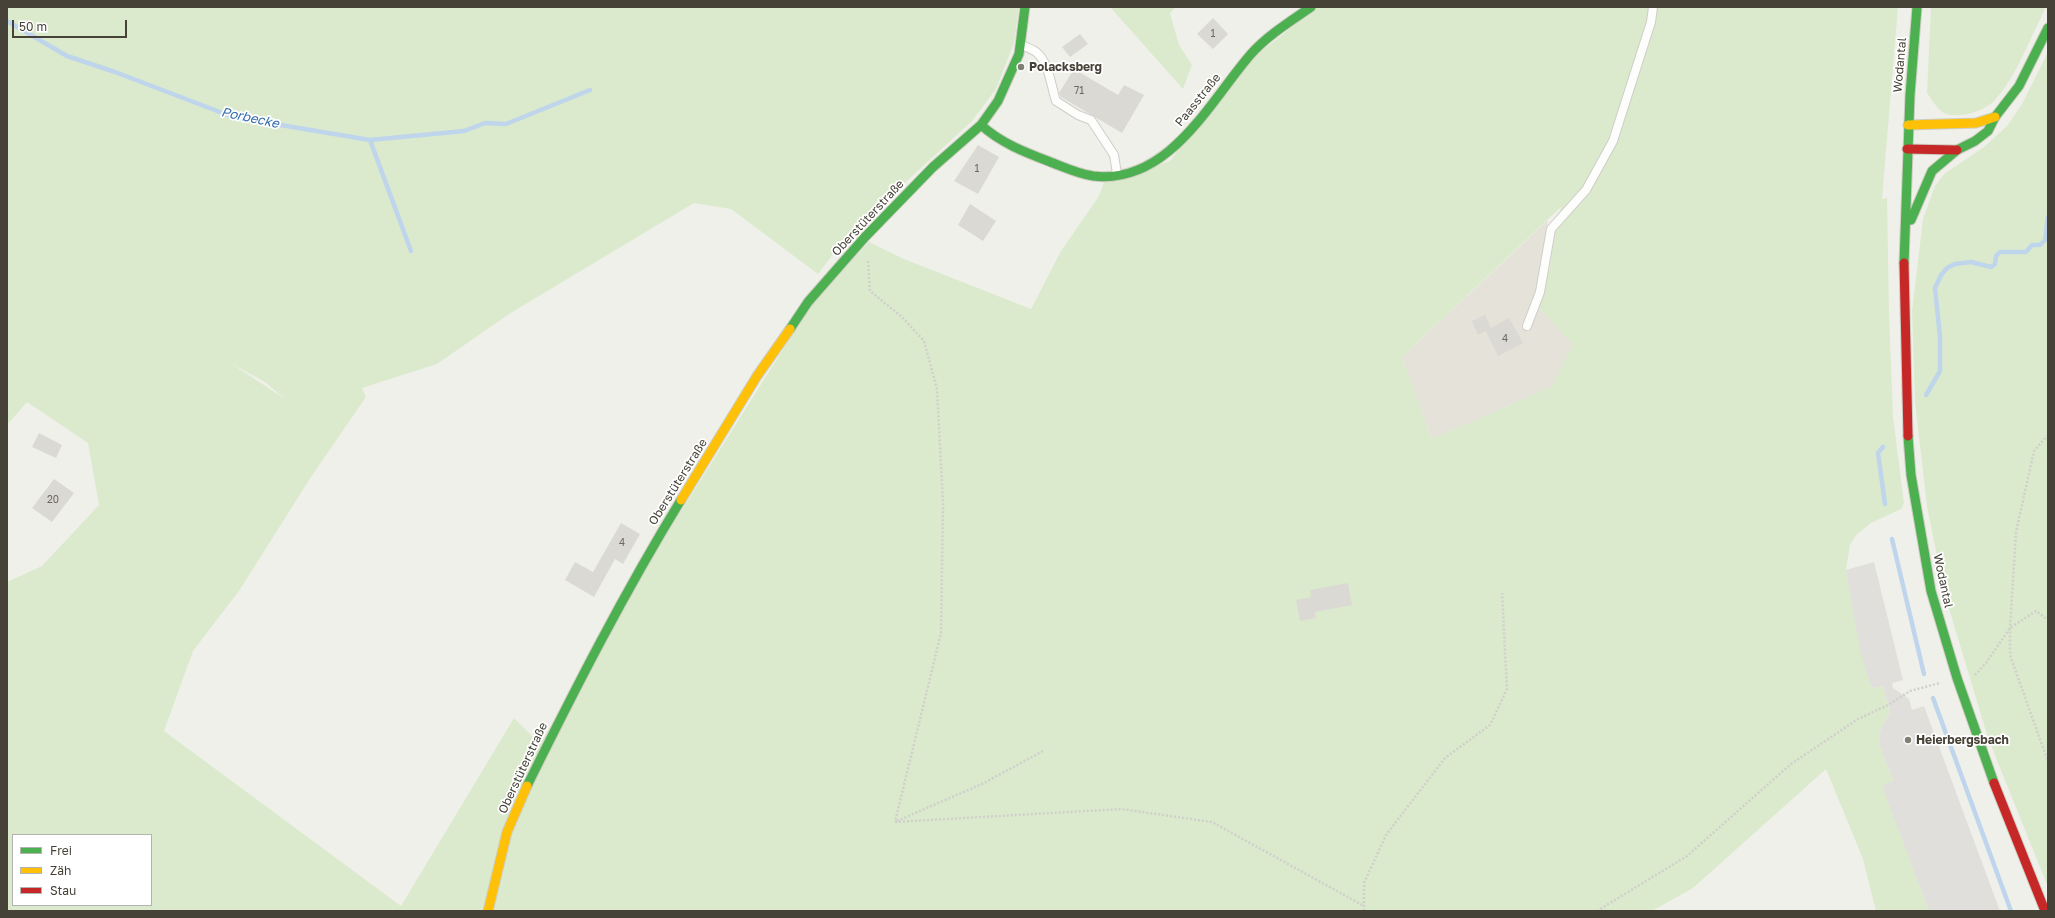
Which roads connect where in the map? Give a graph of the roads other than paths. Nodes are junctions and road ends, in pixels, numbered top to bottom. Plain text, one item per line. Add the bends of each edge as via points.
1 (1025, 7) edge
2 (1311, 7) edge
3 (1653, 7) edge
4 (1917, 7) edge
5 (2048, 28) edge
6 (1021, 45) junction
7 (1995, 117) junction
8 (981, 125) junction
9 (1908, 125) junction
10 (1907, 149) junction
11 (1957, 150) junction
12 (1118, 175) junction
13 (1905, 238) junction
14 (1527, 326) dead end
15 (488, 911) edge
16 (2045, 911) edge

1 - 6 street, Oberstüterstraße
2 - 12 street, Paasstraße via 1254,51 1193,129 1172,149 1153,162 1132,172
3 - 14 lane via 1651,22 1614,141 1586,190 1551,229 1540,292
4 - 9 street, Wodantal
5 - 7 street, Wodantal via 2019,86
6 - 8 street, Oberstüterstraße via 998,101
6 - 12 lane via 1039,55 1047,70 1056,101 1091,120 1100,132 1114,155
7 - 9 street via 1976,123
7 - 11 street, Wodantal via 1988,131
8 - 12 street, Paasstraße via 993,137 1010,146 1078,173
8 - 15 street, Oberstüterstraße via 933,167 865,237 808,302 757,376 642,564 537,765 507,832
9 - 10 street, Wodantal
10 - 11 street, Wodantal
10 - 13 street, Wodantal
11 - 13 street, Wodantal via 1932,171 1926,181
13 - 16 street, Wodantal via 1906,414 1911,475 1931,591 1957,678 2000,800

